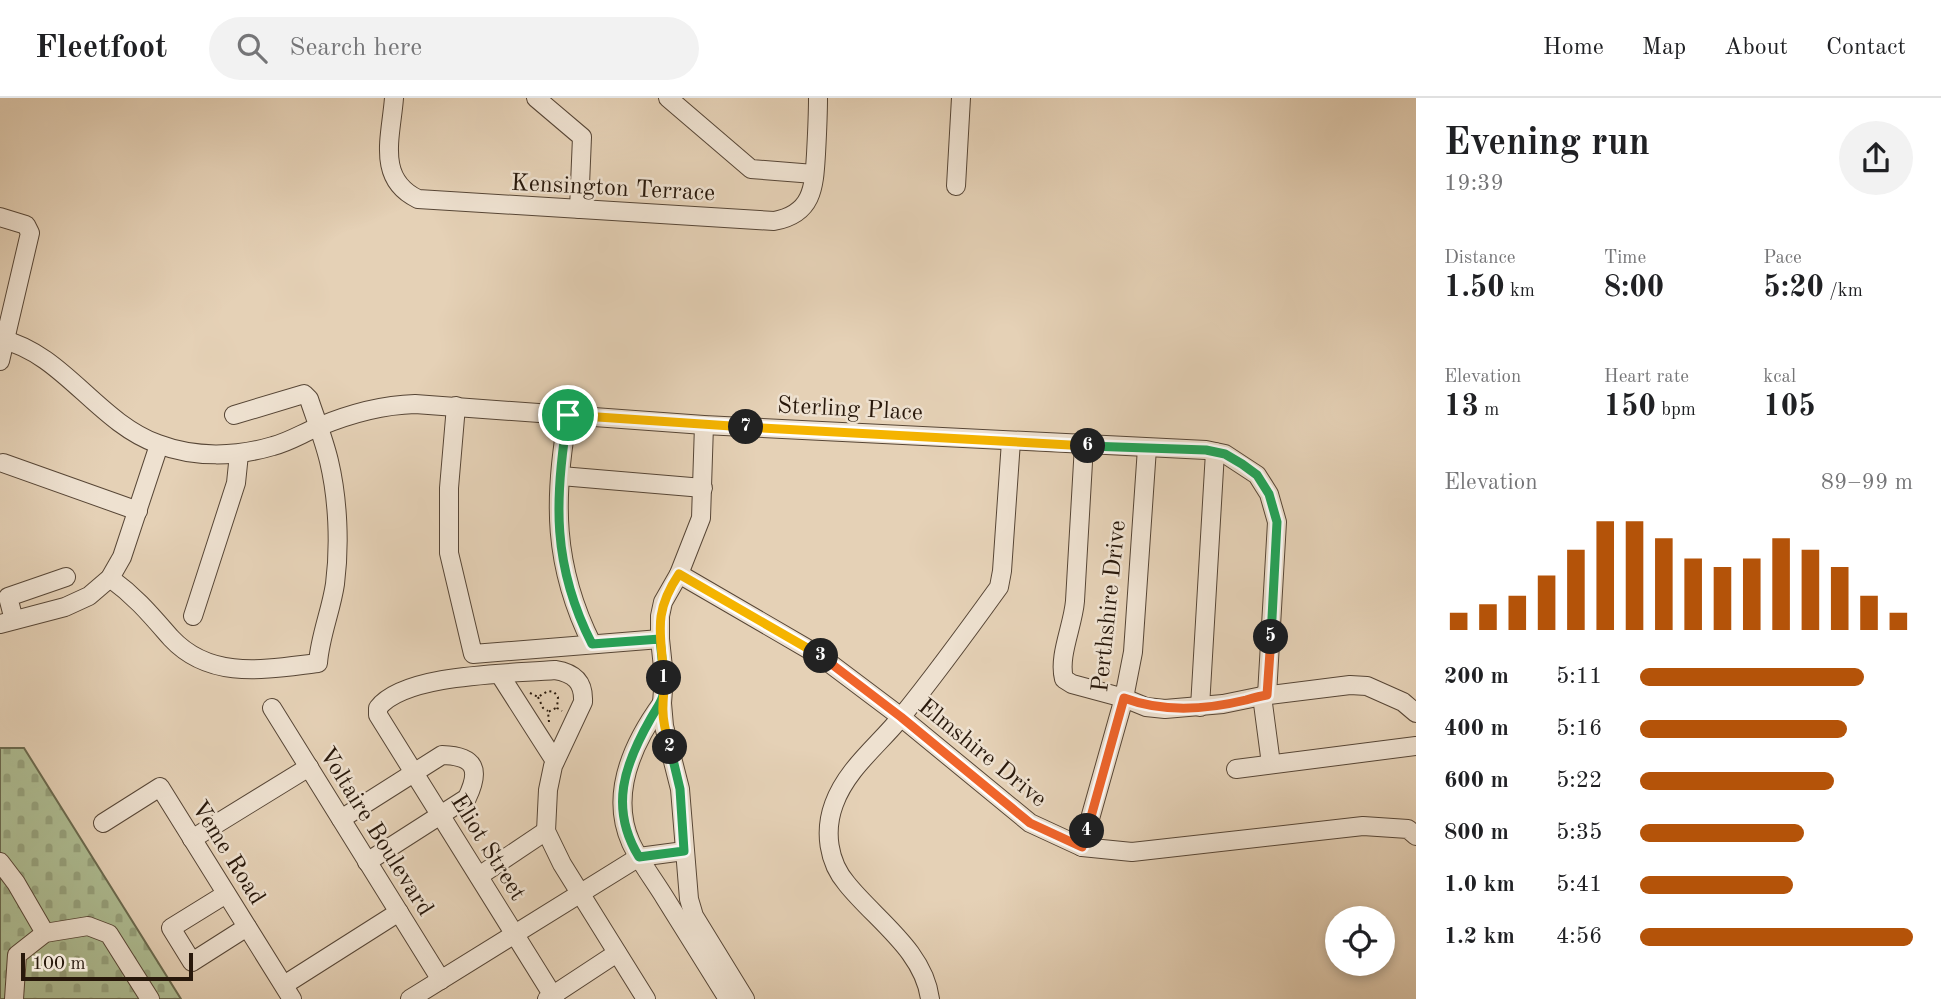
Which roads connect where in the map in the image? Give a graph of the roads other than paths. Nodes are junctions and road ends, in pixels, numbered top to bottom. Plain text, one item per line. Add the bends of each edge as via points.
1 (394, 98) edge
2 (536, 98) edge
3 (668, 98) edge
4 (818, 98) edge
5 (961, 98) edge
6 (814, 174) junction
7 (956, 186) dead end
8 (579, 209) junction
9 (0, 217) edge
10 (3, 340) edge
11 (0, 361) edge
12 (456, 406) junction
13 (234, 415) dead end
14 (568, 415) junction
15 (704, 425) junction
16 (318, 427) junction
17 (1011, 441) junction
18 (159, 445) junction
19 (1084, 446) junction
20 (1147, 448) junction
21 (1215, 452) junction
22 (239, 454) junction
23 (3, 463) dead end
24 (561, 476) junction
25 (703, 488) junction
26 (138, 511) junction
27 (679, 574) junction
28 (66, 576) dead end
29 (110, 578) junction
30 (4, 598) edge
31 (193, 616) dead end
32 (7, 622) edge
33 (660, 639) junction
34 (592, 644) junction
35 (500, 675) junction
36 (1264, 695) junction
37 (1124, 698) junction
38 (662, 703) junction
39 (1200, 707) junction
40 (272, 708) dead end
41 (1416, 713) edge
42 (901, 717) junction
43 (1416, 746) edge
44 (555, 761) junction
45 (1271, 764) junction
46 (309, 767) junction
47 (1236, 769) dead end
48 (414, 772) junction
49 (441, 815) junction
50 (341, 819) junction
51 (103, 823) dead end
52 (1413, 828) edge
53 (546, 831) junction
54 (192, 839) junction
55 (1082, 847) junction
56 (684, 851) junction
57 (639, 857) junction
58 (0, 862) edge
59 (367, 862) junction
60 (479, 876) junction
61 (226, 894) junction
62 (580, 894) junction
63 (398, 912) junction
64 (247, 927) junction
65 (45, 933) junction
66 (515, 934) junction
67 (617, 953) junction
68 (441, 980) junction
69 (288, 992) edge
70 (551, 998) edge
71 (14, 999) edge
72 (150, 999) edge
73 (410, 999) edge
74 (646, 999) edge
75 (728, 999) edge
76 (745, 999) edge
77 (930, 999) edge

1 - 8 street, Kensington Terrace via 390,170 408,194 429,201
2 - 8 street via 582,137
3 - 6 street via 751,169
4 - 6 street, Kensington Terrace
5 - 7 street
6 - 8 street, Kensington Terrace via 805,205 786,219 774,221
9 - 10 street via 26,225 30,233
10 - 11 street
10 - 18 street, Sterling Place via 42,357 90,400
12 - 14 street, Sterling Place
12 - 16 street, Sterling Place via 395,405
12 - 34 street via 449,553 473,654
13 - 16 street via 304,394
14 - 15 street, Sterling Place
14 - 24 street
15 - 17 street, Sterling Place
15 - 25 street
16 - 22 street, Sterling Place via 276,446
16 - 29 street via 334,488 337,561 318,663 252,671 208,663 189,654 142,603
17 - 19 street, Sterling Place
17 - 42 street via 999,587
18 - 22 street, Sterling Place via 203,454
18 - 26 street
19 - 20 street, Sterling Place
19 - 37 street via 1073,622 1062,669 1064,679 1072,684
20 - 21 street, Sterling Place
20 - 37 street, Perthshire Drive via 1137,614
21 - 36 street, Sterling Place via 1257,475 1269,494 1277,522
21 - 39 street
22 - 31 street via 236,483
23 - 26 street
24 - 25 street
24 - 34 street via 560,546 578,617
25 - 27 street via 701,518
26 - 29 street
27 - 33 street via 663,602
27 - 42 street, Elmshire Drive via 820,656
28 - 30 street
29 - 32 street via 89,596 65,607
30 - 32 street
33 - 34 street
33 - 38 street via 665,685
35 - 44 street
35 - 44 street via 555,670 576,677 583,702
35 - 48 street, Eliot Street via 418,684 385,699 378,708 382,720
36 - 39 street
36 - 41 street via 1367,686
36 - 45 street, Sterling Place
37 - 39 street via 1146,707
37 - 55 street, Perthshire Drive
38 - 56 street via 680,789
38 - 57 street via 623,782 624,819
40 - 46 street, Voltaire Boulevard
42 - 55 street, Elmshire Drive via 1030,823
42 - 77 street via 844,782 830,819 829,847 846,883 914,958
43 - 45 street
44 - 53 street
45 - 47 street
46 - 50 street, Voltaire Boulevard
46 - 54 street
48 - 49 street, Eliot Street
48 - 49 street via 442,755 469,761 475,782 467,798
48 - 50 street
49 - 59 street
49 - 60 street, Eliot Street
50 - 59 street, Voltaire Boulevard
51 - 54 street, Veme Road via 160,787
52 - 55 street, Elmshire Drive via 1363,826 1132,852
53 - 60 street
53 - 62 street
54 - 61 street, Veme Road
56 - 57 street
56 - 76 street via 694,916
57 - 62 street
57 - 75 street
58 - 65 street
59 - 63 street, Voltaire Boulevard
60 - 66 street, Eliot Street
61 - 64 street, Veme Road
61 - 64 street via 171,928 192,962
62 - 66 street
62 - 67 street
63 - 68 street, Voltaire Boulevard
63 - 69 street
64 - 69 street, Veme Road
65 - 71 street via 17,955
65 - 72 street via 88,926 109,934
66 - 68 street
66 - 70 street, Eliot Street
67 - 70 street
67 - 74 street
68 - 73 street

